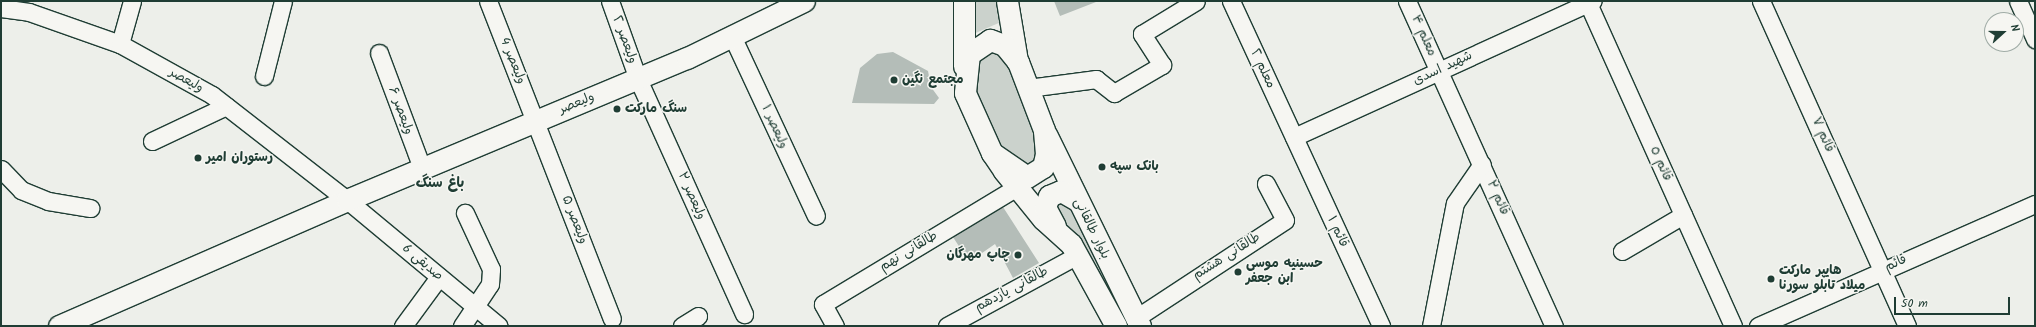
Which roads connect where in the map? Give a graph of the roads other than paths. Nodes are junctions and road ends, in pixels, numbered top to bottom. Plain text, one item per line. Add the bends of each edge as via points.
1 (132, 1) edge
2 (282, 1) edge
3 (488, 1) edge
4 (610, 1) edge
5 (804, 1) edge
6 (964, 1) edge
7 (1007, 1) edge
8 (1196, 1) edge
9 (1231, 1) edge
10 (1407, 1) edge
11 (1761, 1) edge
12 (2018, 1) edge
13 (1589, 2) edge
14 (31, 6) edge
15 (1, 8) edge
16 (733, 38) junction
17 (2035, 39) edge
18 (120, 44) junction
19 (379, 53) dead end
20 (1018, 62) junction
21 (1438, 71) junction
22 (964, 74) junction
23 (264, 76) dead end
24 (638, 79) junction
25 (1028, 88) junction
26 (226, 106) junction
27 (536, 121) junction
28 (1044, 130) junction
29 (1294, 137) junction
30 (152, 141) dead end
31 (992, 153) junction
32 (1482, 164) junction
33 (422, 168) junction
34 (1, 169) edge
35 (1266, 184) dead end
36 (1017, 187) junction
37 (347, 200) junction
38 (1078, 201) junction
39 (2035, 204) edge
40 (90, 208) dead end
41 (465, 213) dead end
42 (1683, 215) junction
43 (816, 216) dead end
44 (1057, 232) junction
45 (1622, 251) dead end
46 (1078, 255) junction
47 (1883, 270) junction
48 (439, 277) junction
49 (475, 307) junction
50 (744, 314) dead end
51 (698, 316) dead end
52 (612, 318) dead end
53 (1138, 322) edge
54 (59, 326) edge
55 (403, 326) edge
56 (462, 326) edge
57 (499, 326) edge
58 (682, 326) edge
59 (835, 326) edge
60 (947, 326) edge
61 (1116, 326) edge
62 (1381, 326) edge
63 (1431, 326) edge
64 (1554, 326) edge
65 (1733, 326) edge
66 (1758, 326) edge
67 (1907, 326) edge

1 - 18 street
2 - 23 street
3 - 27 street, ولیعصر 4
4 - 24 street, ولیعصر ٢
5 - 16 main road, ولیعصر
6 - 22 main road
7 - 20 main road
8 - 25 street via 1142,34 1162,65 1114,93 1096,79
9 - 29 street, معلم ٢
10 - 21 street, معلم ۴
11 - 47 street, قائم ٧
12 - 17 street
13 - 21 street, شهید اسدی
13 - 42 street, قائم ٥
14 - 15 street, ولیعصر
14 - 18 street, ولیعصر
16 - 24 main road, ولیعصر
16 - 43 street, ولیعصر ١
18 - 26 street, ولیعصر
19 - 33 street, ولیعصر ۶
20 - 22 main road via 1004,45 990,40 968,54
20 - 25 main road
21 - 29 street, شهید اسدی
21 - 32 street, قائم ٣
22 - 31 main road, بلوار طالقانی via 965,93
24 - 27 main road, ولیعصر
24 - 50 street, ولیعصر ٣
25 - 28 main road
26 - 30 street
26 - 37 street, ولیعصر
27 - 33 main road, ولیعصر
27 - 52 street, ولیعصر ۵
28 - 31 main road via 1046,154 1043,167 1036,174 1027,177
28 - 38 main road, بلوار طالقانی
29 - 62 street, قائم ١
31 - 36 main road, بلوار طالقانی
32 - 63 street via 1456,203
32 - 64 street, قائم ٣
33 - 37 main road, ولیعصر
34 - 40 street via 21,190 48,201
35 - 53 street, طالقانی هشتم via 1285,220
36 - 44 main road, بلوار طالقانی
36 - 59 street, طالقانی نهم via 823,304
37 - 48 street, صدیقی 6
37 - 54 main road, ولیعصر
38 - 44 main road via 1061,191 1049,196 1045,207
38 - 53 main road, بلوار طالقانی
39 - 47 street, قائم
41 - 49 street via 491,269 490,284
42 - 45 street
42 - 65 street, قائم ٥
44 - 46 main road, بلوار طالقانی
46 - 60 street, طالقانی یازدهم
46 - 61 main road, بلوار طالقانی
47 - 66 street, قائم
47 - 67 street, قائم ٧
48 - 49 street, صدیقی 6
48 - 55 street
49 - 56 street
49 - 57 street, صدیقی 6
51 - 58 street

